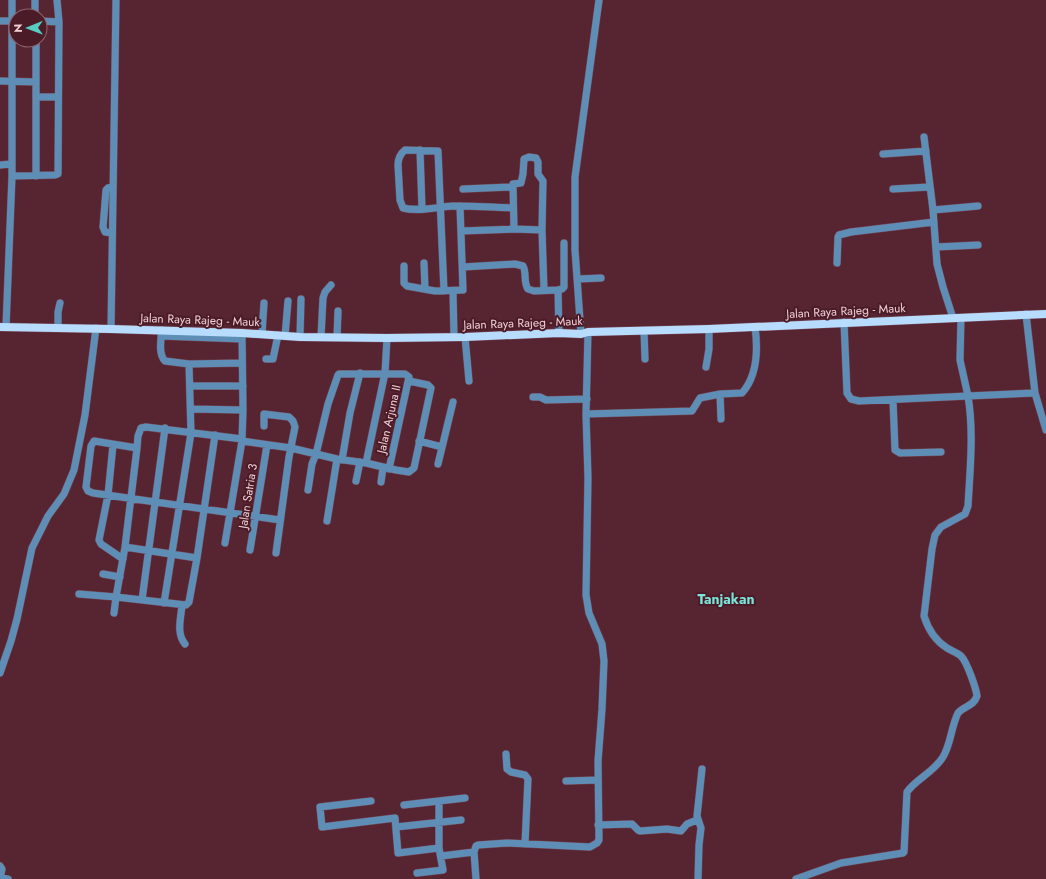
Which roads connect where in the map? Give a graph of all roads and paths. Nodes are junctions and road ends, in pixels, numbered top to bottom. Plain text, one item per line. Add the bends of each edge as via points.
1 (57, 0) edge
2 (116, 0) edge
3 (599, 0) edge
4 (48, 22) edge
5 (59, 22) junction
6 (13, 48) edge
7 (36, 48) edge
8 (0, 81) edge
9 (12, 81) junction
10 (36, 82) junction
11 (36, 97) junction
12 (58, 97) junction
13 (924, 136) dead end
14 (420, 150) junction
15 (926, 151) junction
16 (883, 154) dead end
17 (0, 164) edge
18 (11, 164) junction
19 (12, 176) junction
20 (36, 176) junction
21 (929, 187) junction
22 (512, 188) junction
23 (464, 189) dead end
24 (893, 189) dead end
25 (460, 206) junction
26 (978, 206) dead end
27 (440, 207) junction
28 (513, 208) junction
29 (422, 209) junction
30 (933, 210) junction
31 (934, 222) junction
32 (514, 230) junction
33 (542, 230) junction
34 (461, 231) junction
35 (564, 243) dead end
36 (978, 245) dead end
37 (936, 247) junction
38 (424, 263) dead end
39 (837, 263) dead end
40 (404, 266) dead end
41 (463, 267) junction
42 (601, 278) dead end
43 (578, 279) junction
44 (331, 285) dead end
45 (425, 289) junction
46 (544, 290) junction
47 (558, 290) junction
48 (444, 291) junction
49 (454, 291) junction
50 (301, 299) dead end
51 (288, 301) dead end
52 (60, 303) dead end
53 (264, 303) dead end
54 (338, 311) dead end
55 (1026, 314) junction
56 (1046, 314) edge
57 (957, 318) junction
58 (844, 322) junction
59 (3, 327) edge
60 (755, 327) junction
61 (58, 328) junction
62 (96, 328) junction
63 (111, 328) junction
64 (709, 329) junction
65 (644, 331) junction
66 (161, 333) junction
67 (559, 333) junction
68 (584, 333) junction
69 (262, 334) junction
70 (242, 336) junction
71 (282, 336) junction
72 (300, 337) junction
73 (321, 337) junction
74 (337, 337) junction
75 (454, 337) junction
76 (465, 337) junction
77 (387, 338) junction
78 (266, 359) dead end
79 (645, 359) dead end
80 (242, 363) junction
81 (189, 364) junction
82 (706, 367) dead end
83 (360, 373) junction
84 (385, 373) junction
85 (408, 378) junction
86 (469, 381) dead end
87 (190, 386) junction
88 (243, 386) junction
89 (1035, 393) junction
90 (720, 394) junction
91 (968, 396) junction
92 (533, 397) dead end
93 (587, 400) junction
94 (893, 400) junction
95 (453, 402) dead end
96 (191, 409) junction
97 (243, 410) junction
98 (586, 414) junction
99 (721, 419) dead end
100 (264, 426) dead end
101 (165, 428) junction
102 (1046, 430) edge
103 (190, 432) junction
104 (215, 435) junction
105 (242, 440) junction
106 (419, 441) junction
107 (113, 444) junction
108 (267, 444) junction
109 (442, 447) junction
110 (137, 448) junction
111 (291, 448) junction
112 (941, 452) dead end
113 (316, 454) junction
114 (340, 460) junction
115 (363, 462) junction
116 (438, 464) dead end
117 (386, 468) junction
118 (356, 481) dead end
119 (380, 482) dead end
120 (308, 490) dead end
121 (108, 495) junction
122 (131, 498) junction
123 (155, 502) junction
124 (180, 506) junction
125 (204, 510) junction
126 (230, 513) junction
127 (255, 517) junction
128 (280, 520) junction
129 (327, 521) dead end
130 (225, 543) dead end
131 (125, 547) junction
132 (250, 550) dead end
133 (148, 551) junction
134 (276, 553) dead end
135 (172, 555) junction
136 (197, 558) junction
137 (123, 559) junction
138 (103, 574) dead end
139 (120, 577) junction
140 (79, 594) dead end
141 (116, 597) junction
142 (142, 600) junction
143 (164, 604) junction
144 (182, 605) junction
145 (114, 613) dead end
146 (185, 644) dead end
147 (0, 673) edge
148 (506, 754) dead end
149 (702, 769) dead end
150 (598, 780) junction
151 (566, 781) dead end
152 (465, 798) dead end
153 (371, 801) dead end
154 (439, 801) junction
155 (404, 805) dead end
156 (461, 820) dead end
157 (697, 820) junction
158 (439, 822) junction
159 (598, 825) junction
160 (396, 827) junction
161 (524, 844) junction
162 (440, 848) junction
163 (474, 852) junction
164 (441, 856) junction
165 (0, 866) edge
166 (417, 873) dead end
167 (0, 878) edge
168 (8, 879) edge
169 (476, 879) edge
170 (698, 879) edge
171 (796, 879) edge

1 - 5 street
2 - 63 street
3 - 43 street via 575,176 575,250
4 - 5 street
5 - 12 street
6 - 9 street
7 - 10 street
8 - 9 street
9 - 10 street
9 - 18 street
10 - 11 street
11 - 12 street
11 - 20 street
12 - 20 street via 58,174
13 - 15 street
14 - 27 street via 438,151
14 - 29 street
14 - 29 street via 406,150 398,160 398,165 401,205 403,208
15 - 16 street
15 - 21 street
17 - 18 street
18 - 19 street
19 - 20 street
19 - 59 street
21 - 24 street
21 - 30 street
22 - 23 street
22 - 28 street
22 - 33 street via 514,183 520,182 525,158 536,158 538,174 543,181
25 - 27 street
25 - 28 street
25 - 34 street
26 - 30 street
27 - 29 street
27 - 48 street
28 - 32 street
30 - 31 street
31 - 37 street
31 - 39 street via 839,235
32 - 33 street
32 - 34 street
33 - 46 street
34 - 41 street
35 - 47 street via 564,287
36 - 37 street
37 - 57 street via 940,276
38 - 45 street
40 - 45 street via 405,285
41 - 46 street via 521,265 524,268 525,284 528,289
41 - 49 street via 464,288 461,291
42 - 43 street
43 - 68 street
44 - 73 street via 323,298
45 - 48 street
46 - 47 street
47 - 67 street
48 - 49 street
49 - 75 street
50 - 72 street
51 - 71 street
52 - 61 street
53 - 69 street
54 - 74 street
55 - 56 main road, Jalan Raya Rajeg - Mauk
55 - 57 main road, Jalan Raya Rajeg - Mauk
55 - 89 street
57 - 58 main road, Jalan Raya Rajeg - Mauk
57 - 91 street via 960,360
58 - 60 main road, Jalan Raya Rajeg - Mauk
58 - 94 street via 849,397 859,401
59 - 61 main road, Jalan Raya Rajeg - Mauk
60 - 64 main road, Jalan Raya Rajeg - Mauk
60 - 90 street via 757,355 749,383 742,392
61 - 62 main road, Jalan Raya Rajeg - Mauk
62 - 63 main road, Jalan Raya Rajeg - Mauk
62 - 147 street via 85,415 75,465 64,494 45,521 32,548 17,619
63 - 66 main road, Jalan Raya Rajeg - Mauk
64 - 65 main road, Jalan Raya Rajeg - Mauk
64 - 82 street
65 - 68 main road, Jalan Raya Rajeg - Mauk
65 - 79 street
66 - 70 main road, Jalan Raya Rajeg - Mauk
66 - 81 street via 163,359
67 - 68 main road, Jalan Raya Rajeg - Mauk
67 - 76 main road, Jalan Raya Rajeg - Mauk
68 - 93 street
69 - 70 main road, Jalan Raya Rajeg - Mauk
69 - 71 main road, Jalan Raya Rajeg - Mauk
70 - 80 street
71 - 72 main road, Jalan Raya Rajeg - Mauk
71 - 78 street via 274,359
72 - 73 main road, Jalan Raya Rajeg - Mauk
73 - 74 main road, Jalan Raya Rajeg - Mauk
74 - 77 main road, Jalan Raya Rajeg - Mauk
75 - 76 main road, Jalan Raya Rajeg - Mauk
75 - 77 main road, Jalan Raya Rajeg - Mauk
76 - 86 street
77 - 84 street
80 - 81 street
80 - 88 street
81 - 87 street
83 - 84 street
83 - 113 street via 338,375
83 - 114 street
84 - 85 street
84 - 115 street
85 - 106 street via 431,388
85 - 117 street, Jalan Arjuna II
87 - 88 street
87 - 96 street
88 - 97 street
89 - 91 street
89 - 102 street
90 - 98 street via 700,398 692,411
90 - 99 street
91 - 94 street
91 - 171 street via 971,431 968,506 965,514 941,527 935,535 924,616 934,635 965,662 977,694 976,698 972,704 958,713 942,758 907,792 904,852 841,863
92 - 93 street via 546,400
93 - 98 street
94 - 112 street via 896,450 900,453
95 - 109 street
96 - 97 street
96 - 103 street
97 - 105 street
98 - 150 street via 586,595 589,613 602,644 604,661
100 - 111 street via 264,414 291,419 295,427
101 - 103 street
101 - 110 street via 141,428
101 - 123 street
103 - 104 street
103 - 124 street
104 - 105 street
104 - 125 street
105 - 108 street
105 - 126 street
106 - 109 street
106 - 117 street via 414,468 411,471
107 - 110 street
107 - 121 street
107 - 121 street via 96,440 92,442 86,483 88,491
108 - 111 street
108 - 127 street, Jalan Satria 3
109 - 116 street
110 - 122 street
111 - 113 street
111 - 128 street
113 - 114 street
113 - 120 street
114 - 115 street
114 - 129 street
115 - 117 street
115 - 118 street
117 - 119 street, Jalan Arjuna II
121 - 122 street
121 - 137 street via 99,540
122 - 123 street
122 - 131 street
123 - 124 street
123 - 133 street
124 - 125 street
124 - 135 street
125 - 126 street
125 - 136 street
126 - 127 street
126 - 130 street
127 - 128 street
127 - 132 street, Jalan Satria 3
128 - 134 street
131 - 133 street
131 - 137 street
133 - 135 street
133 - 142 street
135 - 136 street
135 - 143 street
136 - 144 street via 189,602 188,605
137 - 139 street
138 - 139 street
139 - 141 street
140 - 141 street
141 - 142 street
141 - 145 street
142 - 143 street
143 - 144 street
144 - 146 street via 180,633
148 - 161 street via 507,769 525,775 528,779
149 - 157 street
150 - 151 street
150 - 159 street
152 - 154 street
153 - 160 street via 320,807 322,827 395,818
154 - 155 street
154 - 158 street
156 - 158 street
157 - 159 street via 687,824 681,831 640,830 632,824
157 - 170 street via 701,828
158 - 160 street
158 - 162 street
159 - 161 street via 599,840 590,847
160 - 162 street via 398,853
161 - 163 street via 478,845
162 - 164 street
163 - 164 street
163 - 169 street
164 - 166 street via 443,870
165 - 167 street
167 - 168 street

